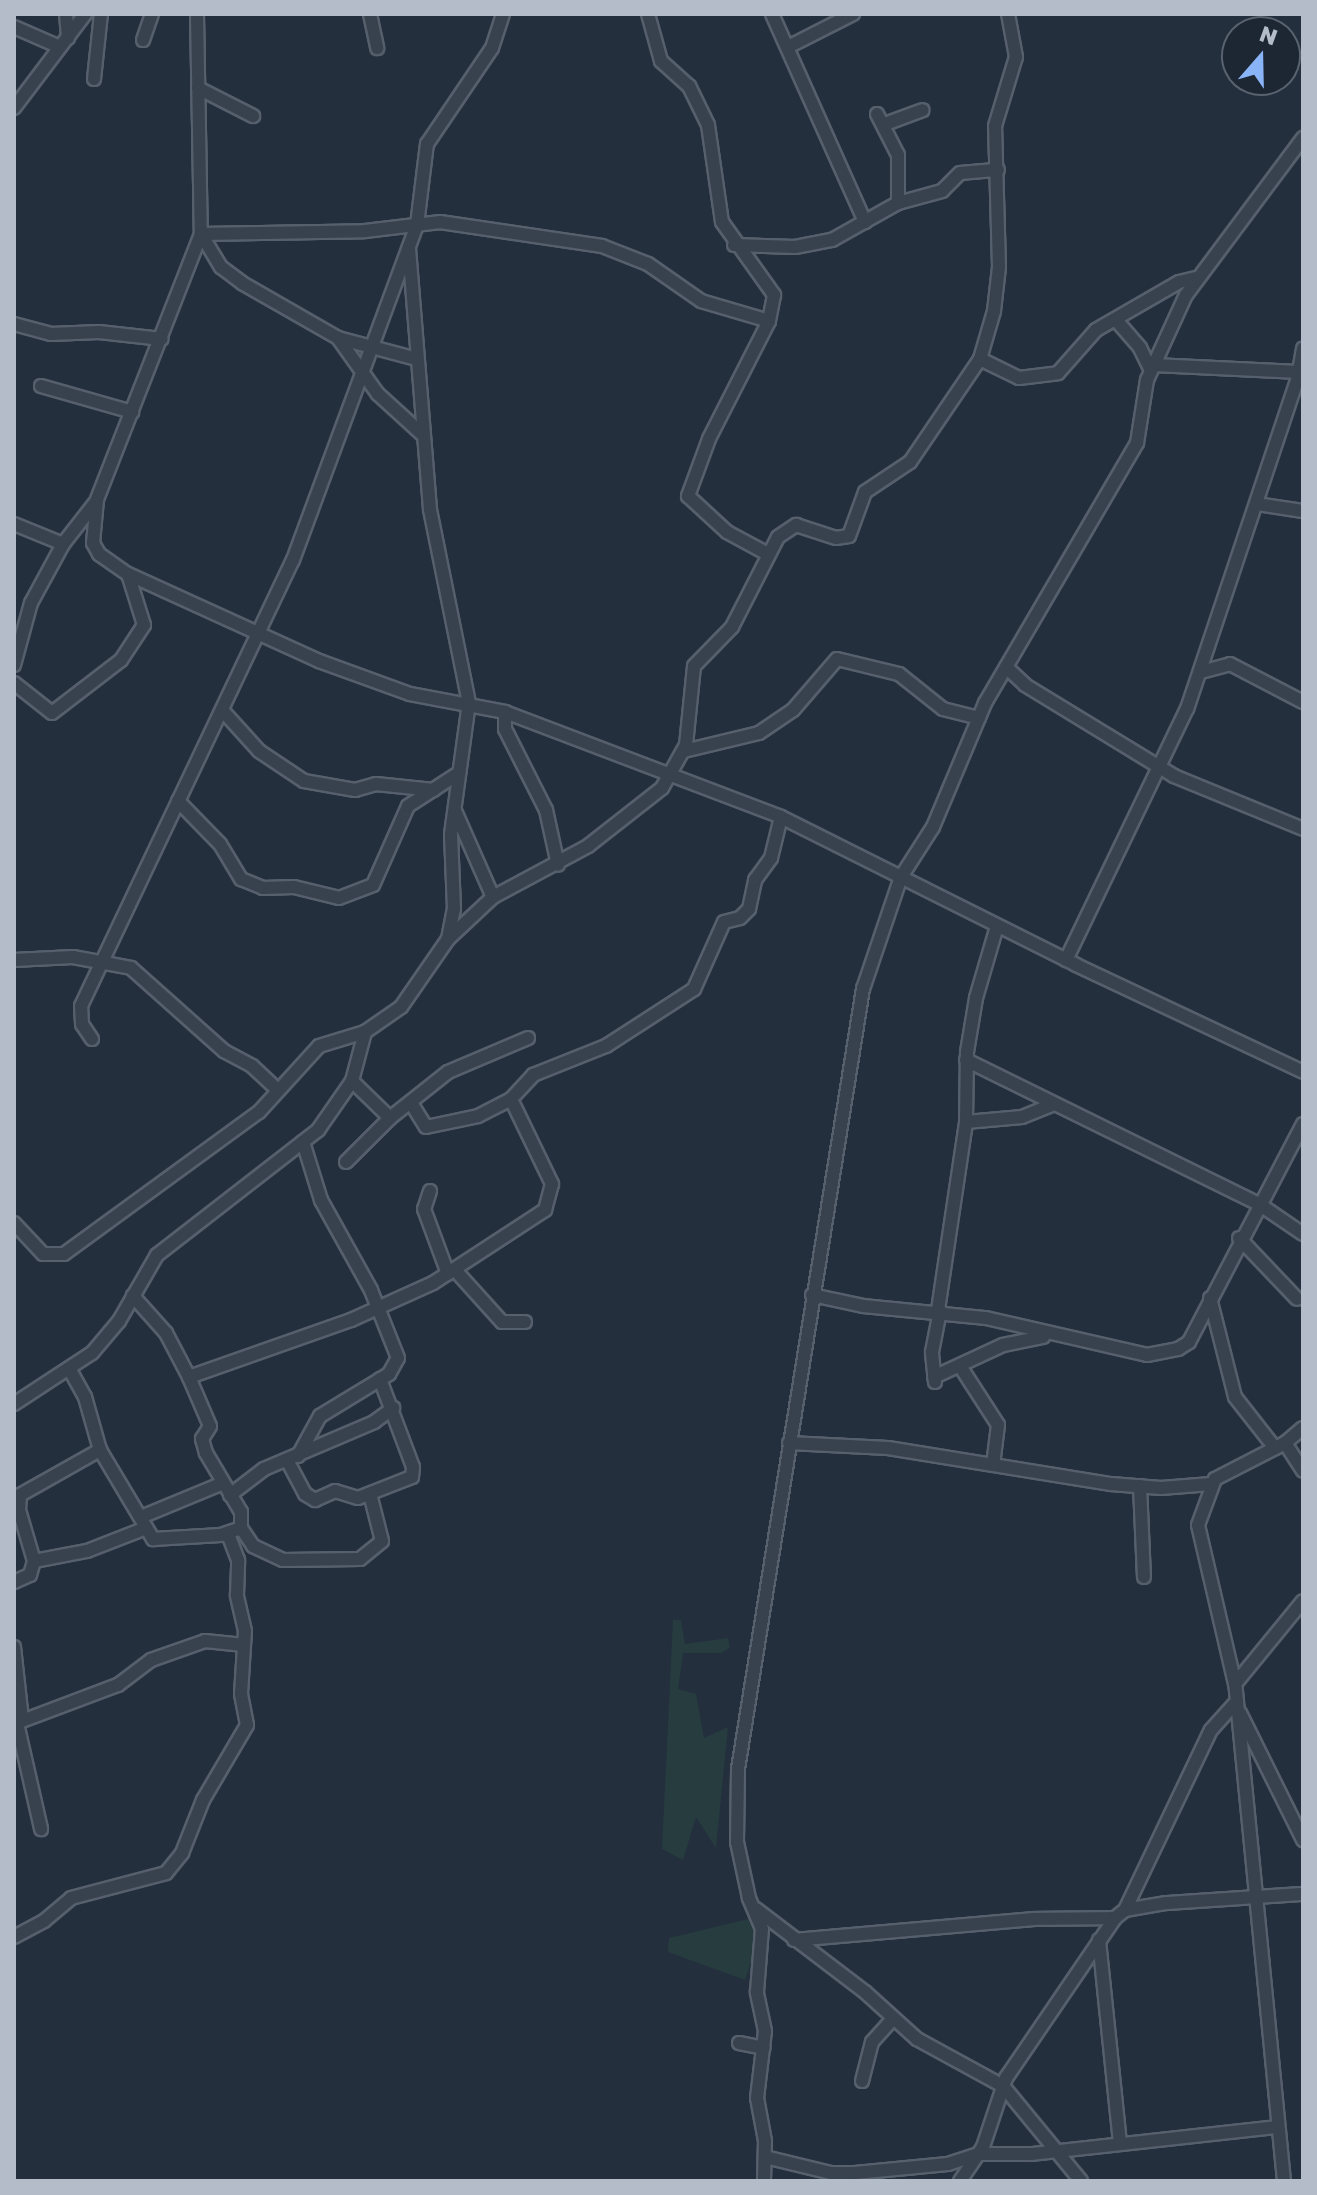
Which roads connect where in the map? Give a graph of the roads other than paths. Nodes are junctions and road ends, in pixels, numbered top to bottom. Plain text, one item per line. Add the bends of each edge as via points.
1 (66, 14) edge
2 (85, 14) edge
3 (101, 14) edge
4 (152, 14) edge
5 (197, 14) edge
6 (370, 14) edge
7 (503, 14) edge
8 (648, 14) edge
9 (772, 14) edge
10 (853, 14) edge
11 (1008, 14) edge
12 (14, 27) edge
13 (143, 40) dead end
14 (64, 43) junction
15 (788, 47) junction
16 (377, 48) dead end
17 (94, 79) dead end
18 (198, 88) junction
19 (14, 108) edge
20 (923, 110) dead end
21 (253, 116) dead end
22 (1303, 138) edge
23 (998, 170) junction
24 (898, 203) junction
25 (865, 222) junction
26 (417, 225) junction
27 (201, 234) junction
28 (734, 245) junction
29 (409, 248) junction
30 (1196, 278) junction
31 (1116, 320) junction
32 (769, 321) junction
33 (14, 324) edge
34 (338, 338) junction
35 (162, 339) junction
36 (372, 348) junction
37 (1303, 348) edge
38 (417, 359) junction
39 (980, 359) junction
40 (1152, 368) junction
41 (1299, 372) junction
42 (363, 374) junction
43 (41, 386) dead end
44 (132, 412) junction
45 (422, 434) junction
46 (97, 500) junction
47 (1257, 504) junction
48 (1303, 511) edge
49 (14, 524) edge
50 (63, 544) junction
51 (766, 553) junction
52 (128, 574) junction
53 (31, 603) junction
54 (14, 616) edge
55 (257, 634) junction
56 (14, 665) edge
57 (1006, 667) junction
58 (1201, 672) junction
59 (14, 683) edge
60 (1303, 702) edge
61 (469, 703) junction
62 (222, 710) junction
63 (505, 712) junction
64 (979, 718) junction
65 (684, 751) junction
66 (1160, 766) junction
67 (459, 773) junction
68 (672, 774) junction
69 (434, 790) junction
70 (178, 801) junction
71 (455, 811) junction
72 (781, 817) junction
73 (1303, 829) edge
74 (558, 865) junction
75 (901, 877) junction
76 (493, 897) junction
77 (997, 926) junction
78 (448, 939) junction
79 (14, 960) edge
80 (102, 960) junction
81 (1066, 960) junction
82 (365, 1032) junction
83 (528, 1038) dead end
84 (92, 1039) dead end
85 (966, 1060) junction
86 (1303, 1072) edge
87 (352, 1081) junction
88 (278, 1090) junction
89 (511, 1099) junction
90 (411, 1103) junction
91 (1055, 1104) junction
92 (390, 1118) junction
93 (966, 1122) junction
94 (1303, 1124) edge
95 (303, 1142) junction
96 (346, 1162) dead end
97 (430, 1191) dead end
98 (1259, 1204) junction
99 (14, 1223) edge
100 (1303, 1234) edge
101 (1239, 1238) junction
102 (452, 1272) junction
103 (812, 1295) junction
104 (133, 1296) junction
105 (1210, 1298) junction
106 (1297, 1299) dead end
107 (378, 1307) junction
108 (939, 1310) junction
109 (525, 1322) dead end
110 (1050, 1336) junction
111 (960, 1366) junction
112 (70, 1370) junction
113 (189, 1377) junction
114 (380, 1379) junction
115 (14, 1404) edge
116 (393, 1408) junction
117 (1303, 1428) edge
118 (789, 1443) junction
119 (1280, 1446) junction
120 (100, 1450) junction
121 (292, 1458) junction
122 (993, 1465) junction
123 (1303, 1471) edge
124 (1211, 1484) junction
125 (1140, 1486) junction
126 (226, 1489) junction
127 (370, 1494) junction
128 (16, 1495) edge
129 (144, 1522) junction
130 (241, 1528) junction
131 (228, 1534) junction
132 (34, 1561) junction
133 (1144, 1577) dead end
134 (14, 1582) edge
135 (1303, 1601) edge
136 (244, 1645) junction
137 (14, 1647) edge
138 (1235, 1684) junction
139 (1238, 1706) junction
140 (18, 1722) edge
141 (41, 1829) dead end
142 (1303, 1840) edge
143 (1303, 1894) edge
144 (1254, 1895) junction
145 (754, 1907) junction
146 (1120, 1914) junction
147 (14, 1937) edge
148 (794, 1940) junction
149 (1099, 1940) junction
150 (893, 2019) junction
151 (739, 2043) dead end
152 (764, 2048) junction
153 (862, 2081) dead end
154 (1003, 2086) junction
155 (1277, 2127) junction
156 (1120, 2142) junction
157 (1056, 2149) junction
158 (979, 2154) junction
159 (765, 2157) junction
160 (764, 2181) edge
161 (960, 2181) edge
162 (1081, 2181) edge
163 (1284, 2181) edge

1 - 14 street
2 - 14 street
3 - 17 street
4 - 13 street
5 - 18 street
6 - 16 street
7 - 26 street via 492,48 427,144
8 - 28 street via 661,61 689,86 708,125 722,222
9 - 15 street
10 - 15 street
11 - 23 street via 1016,57 996,114
12 - 14 street
14 - 19 street
15 - 25 street
18 - 21 street
18 - 27 street
20 - 24 street via 881,119 898,155
22 - 30 street
23 - 24 street via 960,173 942,191
23 - 39 street via 999,267 994,311
24 - 25 street
25 - 28 street via 812,245
26 - 27 street
26 - 29 street
26 - 32 street via 440,222 602,246 648,264 701,301
27 - 34 street via 228,274
27 - 35 street
28 - 32 street via 771,286 774,304
29 - 36 street
29 - 38 street
30 - 31 street via 1179,282
30 - 40 street
31 - 39 street via 1093,333 1058,373 1044,378 1009,375
31 - 40 street
32 - 51 street via 709,439 688,496 727,532
33 - 35 street via 51,334 99,332
34 - 36 street
34 - 42 street
35 - 44 street
36 - 38 street
36 - 42 street
37 - 41 street
38 - 45 street
39 - 51 street via 910,462 865,492 849,536 836,538 796,525 783,530
40 - 41 street
40 - 57 street via 1137,443
41 - 47 street
42 - 45 street
42 - 55 street via 293,560
43 - 44 street
44 - 46 street
45 - 61 street via 436,548
46 - 50 street
46 - 52 street via 94,548
47 - 48 street
47 - 58 street
49 - 50 street
50 - 53 street
51 - 65 street via 732,627 692,672
52 - 55 street
52 - 59 street via 144,625 121,660 52,713
53 - 54 street
53 - 56 street
55 - 61 street via 410,694
55 - 62 street
57 - 64 street
57 - 66 street via 1025,685
58 - 60 street via 1230,664
58 - 66 street
61 - 63 street
61 - 67 street
62 - 69 street via 259,751 304,781 355,790 376,784
62 - 70 street
63 - 68 street
63 - 74 street via 505,729 546,810
64 - 65 street via 943,709 899,674 837,659 793,710 759,733
64 - 75 street via 933,827
65 - 68 street
66 - 73 street via 1209,792
66 - 81 street
67 - 69 street
67 - 71 street
68 - 72 street
68 - 74 street via 607,834
69 - 70 street via 402,815 373,885 339,898 294,887 263,888 241,879 220,844
70 - 80 street
71 - 76 street
71 - 78 street via 450,851 454,909
72 - 75 street
72 - 89 street via 771,858 755,880 749,909 724,922 699,984 619,1039 533,1075
74 - 76 street
75 - 77 street
75 - 103 street via 855,1021
76 - 78 street
77 - 81 street
77 - 85 street via 976,998
78 - 82 street via 401,1007
79 - 80 street
80 - 84 street via 79,1014
80 - 88 street via 136,971 224,1051 252,1066
81 - 86 street
82 - 87 street
82 - 88 street via 319,1046
83 - 90 street via 463,1063
85 - 91 street
85 - 93 street
87 - 92 street
87 - 95 street via 337,1107
88 - 99 street via 259,1112 64,1254 43,1254
89 - 90 street via 478,1116 426,1127
89 - 102 street via 546,1169 552,1196 538,1216
90 - 92 street
91 - 93 street via 1022,1117
91 - 98 street
92 - 96 street
93 - 108 street
94 - 98 street
95 - 104 street via 157,1255
95 - 107 street via 321,1200
97 - 102 street via 424,1209
98 - 100 street
98 - 101 street
101 - 105 street
101 - 106 street
102 - 107 street
102 - 109 street via 502,1322
103 - 108 street via 883,1309
103 - 118 street
104 - 112 street via 106,1339
104 - 113 street via 166,1333
105 - 110 street via 1189,1342 1168,1352 1147,1355
105 - 119 street via 1235,1397
107 - 113 street
107 - 114 street via 398,1358 393,1370
108 - 110 street
108 - 111 street via 934,1380
110 - 111 street via 1003,1345
111 - 122 street via 998,1425
112 - 115 street
112 - 120 street via 85,1397
113 - 126 street via 210,1426 202,1439 206,1453
114 - 116 street
114 - 121 street via 320,1416
116 - 121 street
116 - 127 street via 414,1472 410,1479
117 - 119 street
118 - 122 street via 888,1448
118 - 145 street via 738,1772 737,1842
119 - 123 street
119 - 124 street
120 - 128 street
120 - 129 street
121 - 126 street
121 - 127 street via 308,1497 317,1500 335,1491 358,1498
122 - 125 street
124 - 125 street
124 - 138 street via 1201,1507 1199,1543
125 - 133 street
126 - 129 street
126 - 130 street via 244,1518
127 - 130 street via 382,1541 360,1559 283,1560 253,1546
128 - 132 street
129 - 131 street via 157,1540
129 - 132 street via 87,1551
130 - 131 street
131 - 136 street via 238,1560
132 - 134 street via 30,1575
135 - 138 street
136 - 140 street via 205,1641 151,1660 118,1685
136 - 147 street via 240,1664 246,1729 203,1800 173,1867 71,1898
137 - 140 street
138 - 139 street
139 - 142 street
139 - 144 street
139 - 146 street via 1211,1730
140 - 141 street
143 - 144 street
144 - 146 street
144 - 155 street
145 - 148 street
145 - 152 street via 762,1929 757,1992
146 - 148 street
146 - 149 street
148 - 150 street
149 - 154 street
149 - 156 street
150 - 153 street via 872,2042
150 - 154 street via 927,2045
151 - 152 street
152 - 159 street via 757,2098
154 - 157 street
154 - 158 street
155 - 156 street
155 - 163 street
156 - 157 street
157 - 158 street
157 - 162 street
158 - 159 street via 941,2165 831,2173
158 - 161 street
159 - 160 street

